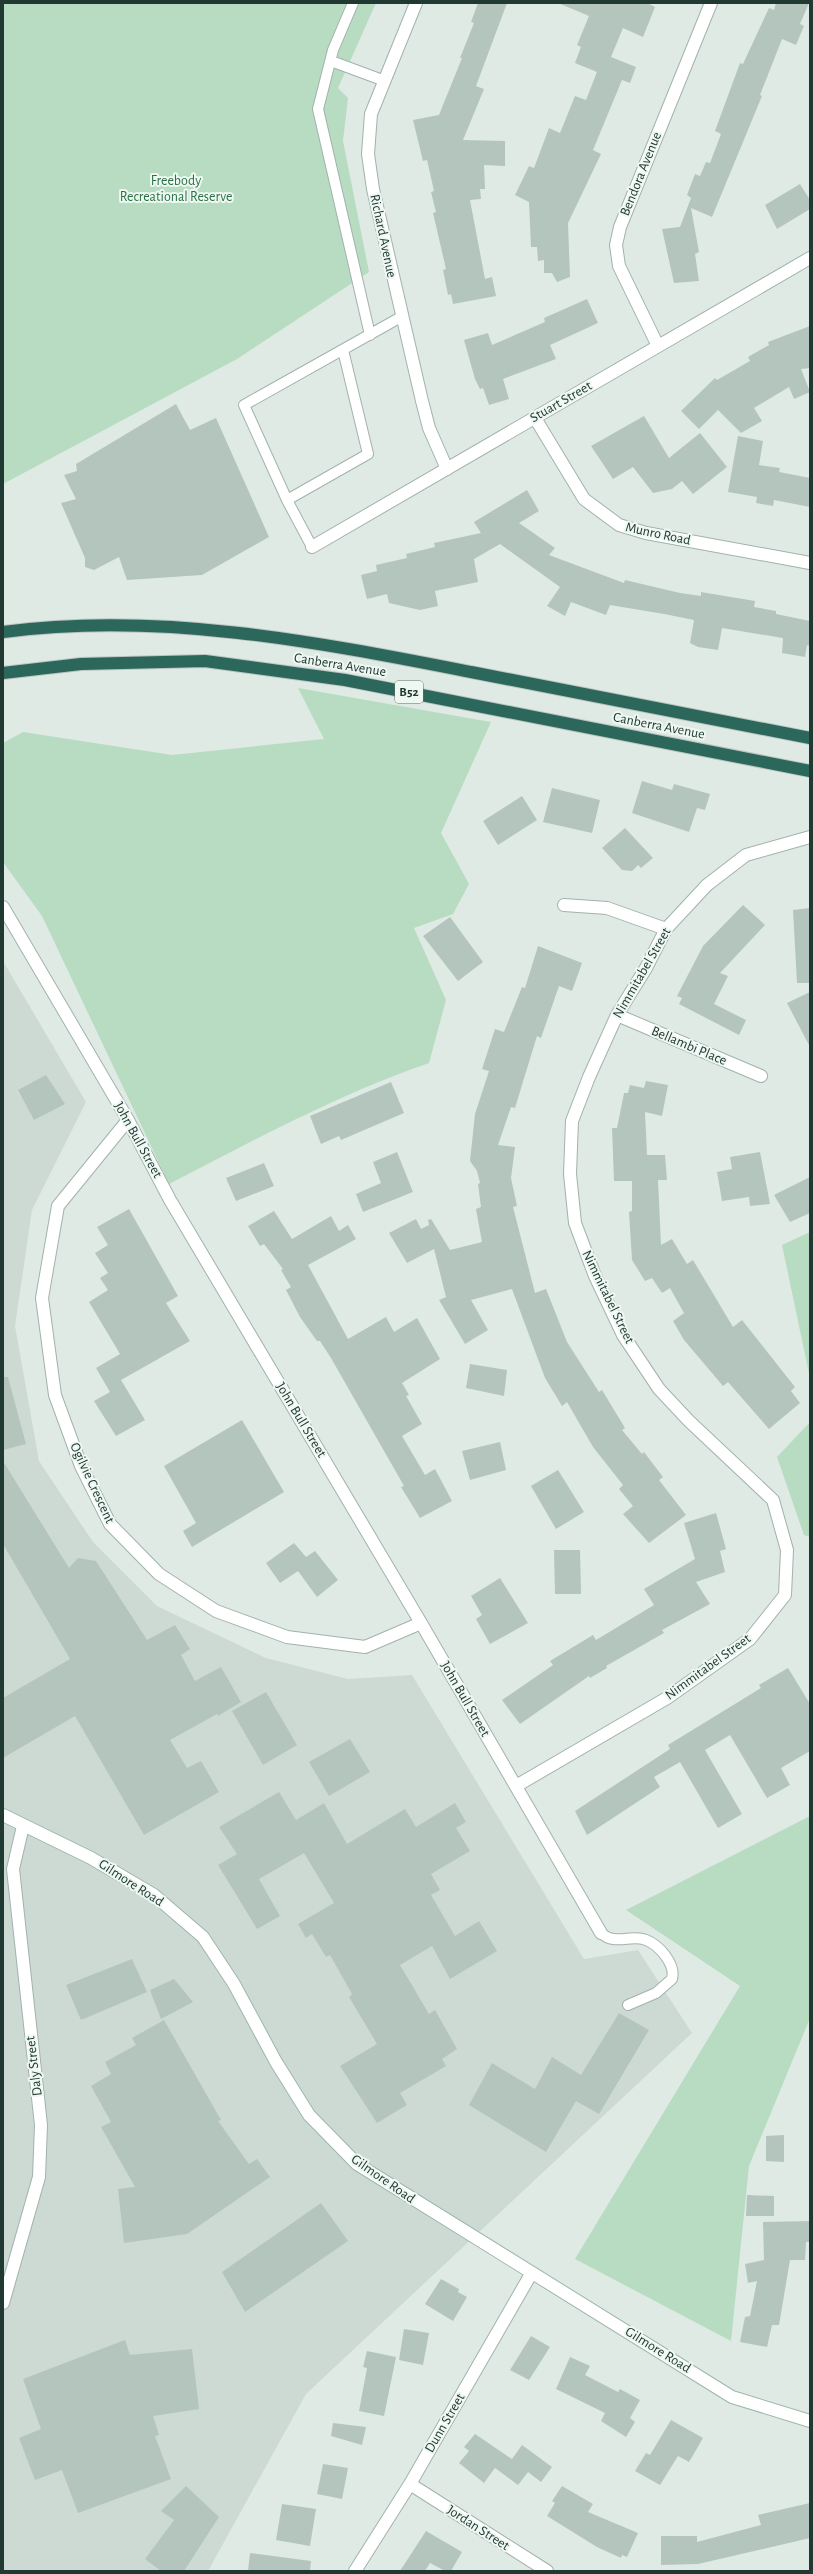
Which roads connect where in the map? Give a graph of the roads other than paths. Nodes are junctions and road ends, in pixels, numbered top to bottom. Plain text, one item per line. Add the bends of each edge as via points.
1 (353, 3) edge
2 (416, 3) edge
3 (711, 3) edge
4 (331, 61) junction
5 (384, 81) junction
6 (810, 258) edge
7 (401, 317) junction
8 (370, 335) junction
9 (658, 346) junction
10 (343, 350) junction
11 (535, 418) junction
12 (447, 469) junction
13 (288, 500) junction
14 (312, 547) joint
15 (810, 564) edge
16 (3, 632) edge
17 (3, 673) edge
18 (810, 738) edge
19 (810, 772) edge
20 (810, 838) edge
21 (564, 905) dead end
22 (3, 907) edge
23 (666, 929) junction
24 (617, 1015) junction
25 (761, 1076) dead end
26 (128, 1120) junction
27 (421, 1623) junction
28 (516, 1786) junction
29 (3, 1815) edge
30 (23, 1826) junction
31 (601, 1933) joint
32 (628, 2005) dead end
33 (532, 2274) junction
34 (3, 2303) edge
35 (810, 2421) edge
36 (410, 2484) junction
37 (355, 2571) edge
38 (547, 2571) edge

1 - 4 lane
2 - 5 street, Richard Avenue
3 - 9 street, Bendora Avenue via 620,227 616,246 619,266
4 - 5 lane
4 - 8 lane via 318,108
5 - 7 street, Richard Avenue via 371,114 368,154 373,189
6 - 9 street, Stuart Street
7 - 8 lane
7 - 12 street, Richard Avenue via 429,428
8 - 10 lane
9 - 11 street, Stuart Street
10 - 13 lane via 368,454
10 - 13 lane via 244,405
11 - 12 street, Stuart Street
11 - 15 street, Munro Road via 584,499 619,525 646,533
12 - 14 street, Stuart Street
13 - 14 lane
16 - 18 highway, Canberra Avenue / B52 via 118,624 224,630 357,650
17 - 19 highway, Canberra Avenue / B52 via 81,664 205,660 353,681
20 - 23 street, Nimmitabel Street via 746,855 708,885
21 - 23 street via 607,908
22 - 26 street, John Bull Street
23 - 24 street, Nimmitabel Street
24 - 25 street, Bellambi Place
24 - 28 street, Nimmitabel Street via 572,1121 570,1174 575,1223 595,1276 623,1334 659,1388 689,1421 773,1500 787,1550 785,1595 750,1638 680,1688
26 - 27 street, John Bull Street via 170,1200
26 - 27 street, Ogilvie Crescent via 58,1206 42,1298 55,1395 81,1466 110,1524 159,1574 216,1611 286,1637 366,1647
27 - 28 street, John Bull Street
28 - 31 street, John Bull Street
29 - 30 street, Gilmore Road
30 - 33 street, Gilmore Road via 91,1858 154,1895 197,1933 234,1984 276,2062 309,2115 357,2164
30 - 34 street, Daly Street via 13,1869 41,2125 39,2177
31 - 32 lane via 615,1940 646,1940 664,1955 672,1967 672,1979 662,1989
33 - 35 street, Gilmore Road via 732,2397
33 - 36 street, Dunn Street
36 - 37 street, Dunn Street
36 - 38 street, Jordan Street

